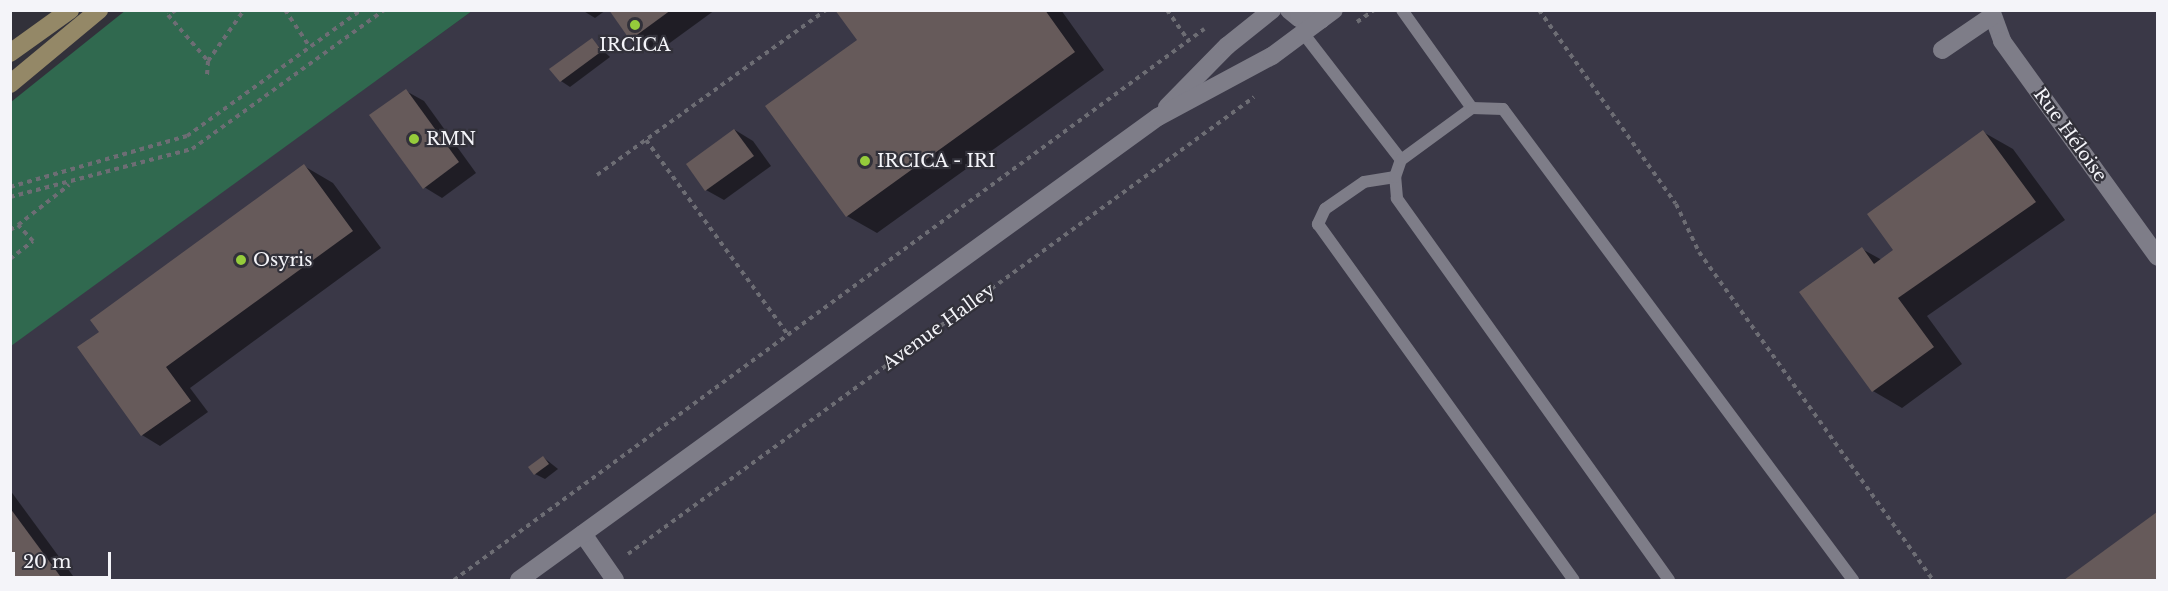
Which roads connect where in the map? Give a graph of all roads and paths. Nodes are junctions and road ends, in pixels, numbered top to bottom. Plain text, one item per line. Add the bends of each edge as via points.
1 (70, 10) edge
2 (99, 10) edge
3 (176, 10) edge
4 (244, 10) edge
5 (285, 10) edge
6 (361, 10) edge
7 (384, 10) edge
8 (826, 10) edge
9 (1167, 10) edge
10 (1272, 10) edge
11 (1289, 10) edge
12 (1402, 10) edge
13 (1539, 10) edge
14 (1991, 13) edge
15 (1328, 15) edge
16 (1212, 23) dead end
17 (1303, 33) junction
18 (1189, 41) junction
19 (311, 47) junction
20 (1942, 51) dead end
21 (10, 52) edge
22 (208, 61) junction
23 (207, 76) dead end
24 (10, 84) edge
25 (1257, 95) dead end
26 (1472, 108) junction
27 (1158, 117) junction
28 (646, 140) junction
29 (1401, 160) junction
30 (597, 175) dead end
31 (1395, 177) junction
32 (72, 183) junction
33 (10, 187) edge
34 (10, 197) edge
35 (18, 225) junction
36 (10, 230) edge
37 (2157, 257) edge
38 (10, 259) edge
39 (789, 336) junction
40 (583, 534) junction
41 (611, 575) edge
42 (454, 580) edge
43 (519, 580) edge
44 (1574, 580) edge
45 (1669, 580) edge
46 (1853, 580) edge
47 (1934, 580) edge

1 - 21 main road
2 - 24 main road
3 - 22 path via 168,15
4 - 22 path
5 - 19 path
6 - 19 path
7 - 32 path via 192,149
8 - 28 path
9 - 18 path
10 - 27 street via 1220,52
11 - 15 street via 1299,18
12 - 26 lane
13 - 47 path via 1676,204 1699,252
14 - 20 street
14 - 37 street, Rue Héloise via 2002,40
15 - 17 street
16 - 18 path
17 - 27 street via 1242,74
17 - 29 lane
18 - 39 path
19 - 33 path via 187,136
22 - 23 path
25 - 41 path, Avenue Halley
26 - 29 lane
26 - 46 lane via 1503,109
27 - 40 street
28 - 30 path
28 - 39 path
29 - 31 lane
31 - 44 lane via 1364,182 1325,209 1318,224
31 - 45 lane via 1397,198
32 - 34 path
32 - 35 path
35 - 36 path
35 - 38 path via 33,242
39 - 42 path
40 - 41 street
40 - 43 street

